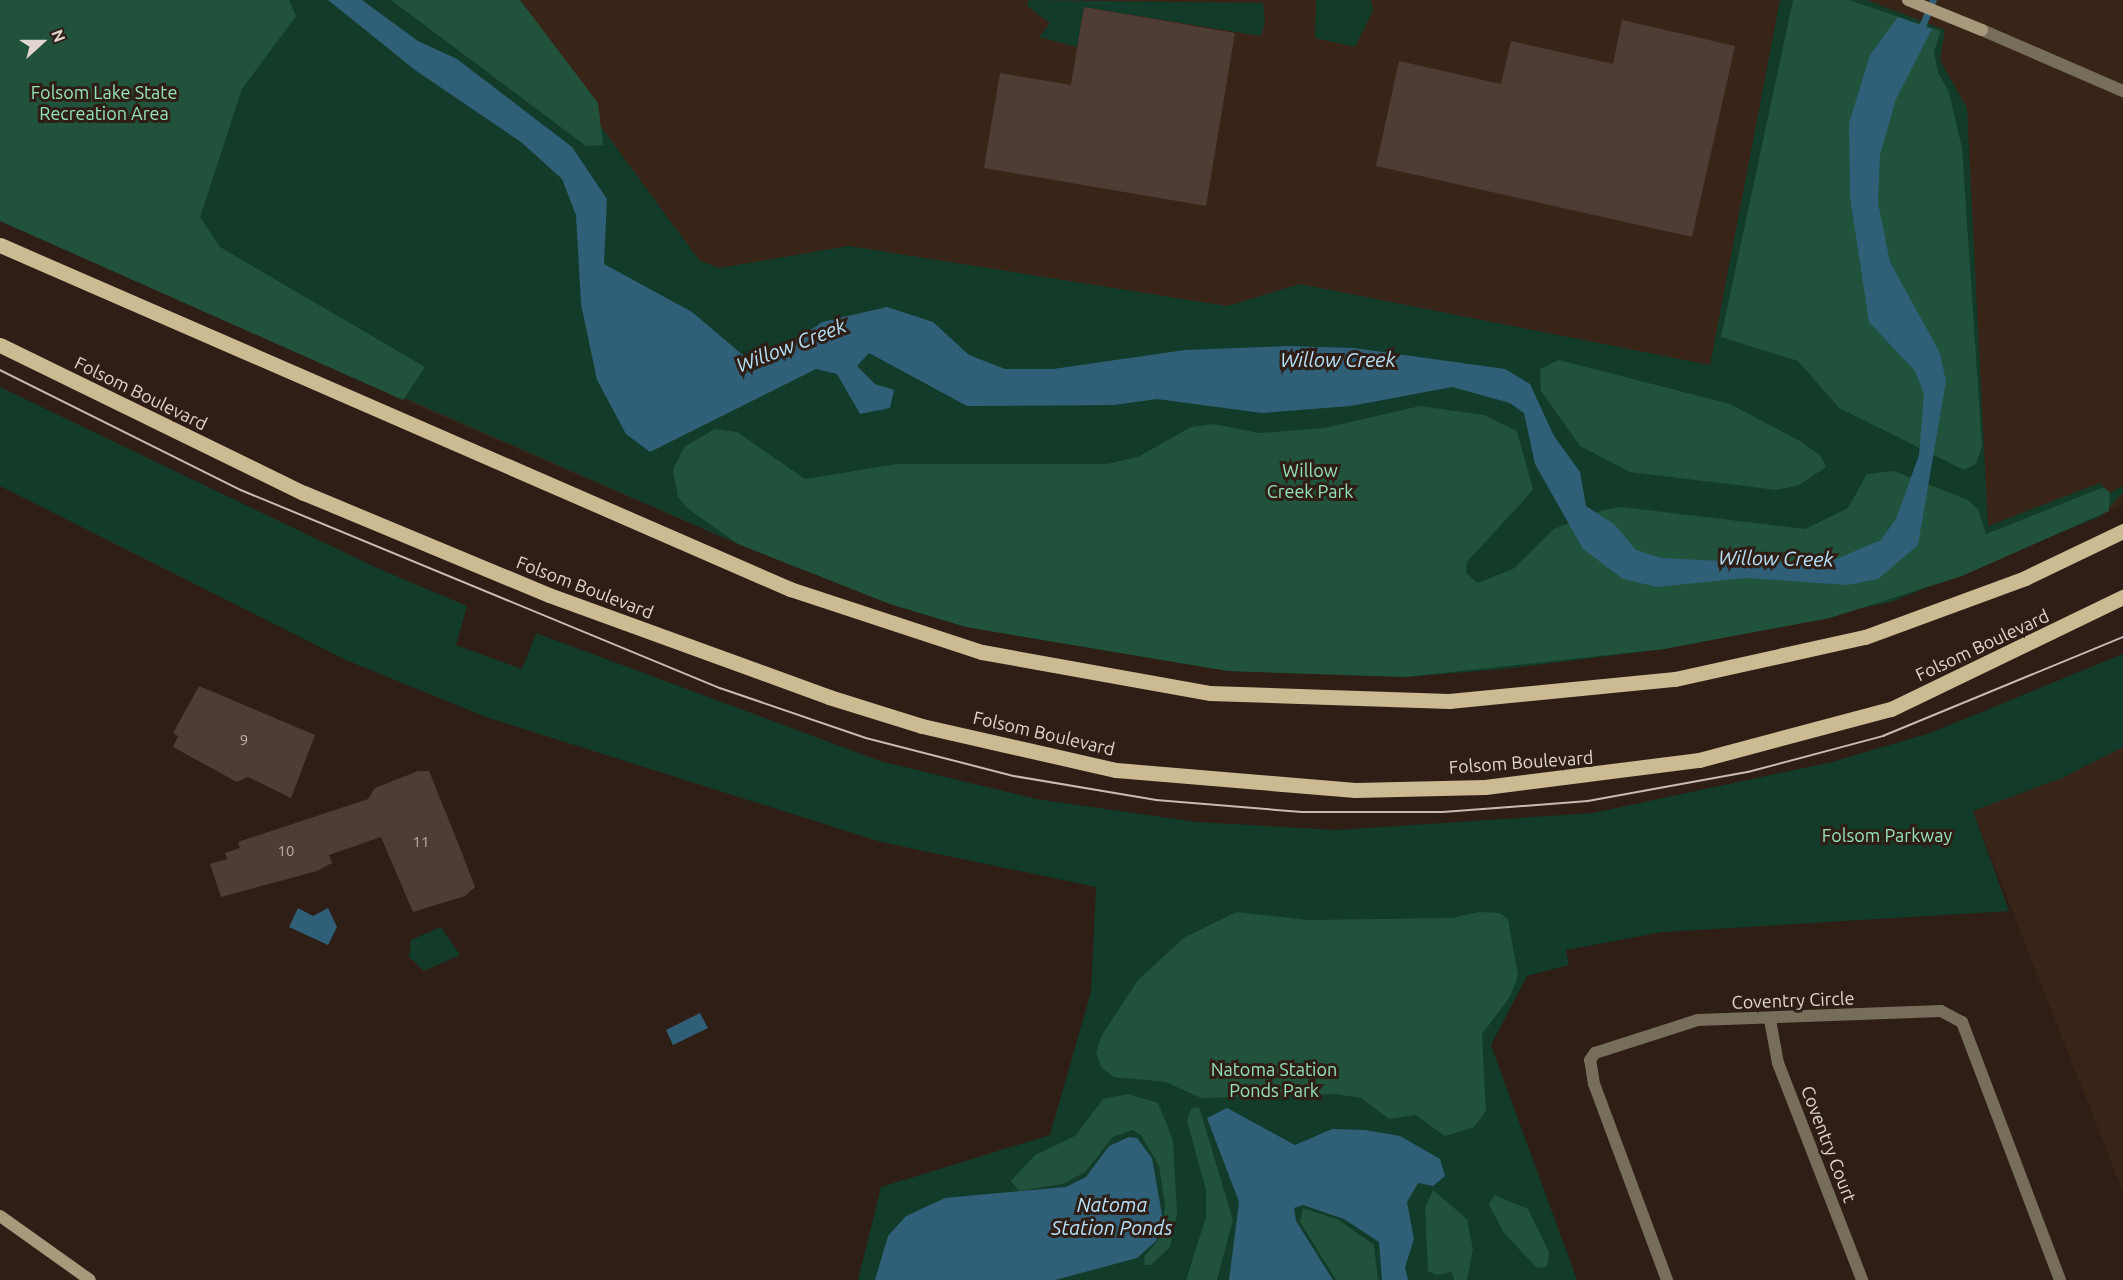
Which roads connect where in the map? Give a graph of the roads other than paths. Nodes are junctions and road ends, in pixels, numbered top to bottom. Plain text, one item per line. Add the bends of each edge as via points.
1 (1908, 0) edge
2 (2123, 91) edge
3 (0, 245) edge
4 (0, 345) edge
5 (2123, 531) edge
6 (2123, 597) edge
7 (1770, 1020) junction
8 (0, 1215) edge
9 (90, 1280) edge
10 (1667, 1280) edge
11 (1862, 1280) edge
12 (2060, 1280) edge

1 - 2 street
3 - 5 main road via 801,593 982,652 1210,693 1449,701 1675,679 1886,630 2015,582
4 - 6 main road, Folsom Boulevard via 304,493 637,629 922,726 1127,771 1251,785 1402,789 1597,777 1700,760 1891,709
7 - 10 street, Coventry Circle via 1681,1023 1603,1047 1590,1060
7 - 11 street, Coventry Court via 1778,1063
7 - 12 street, Coventry Circle via 1941,1011 1957,1017
8 - 9 street

